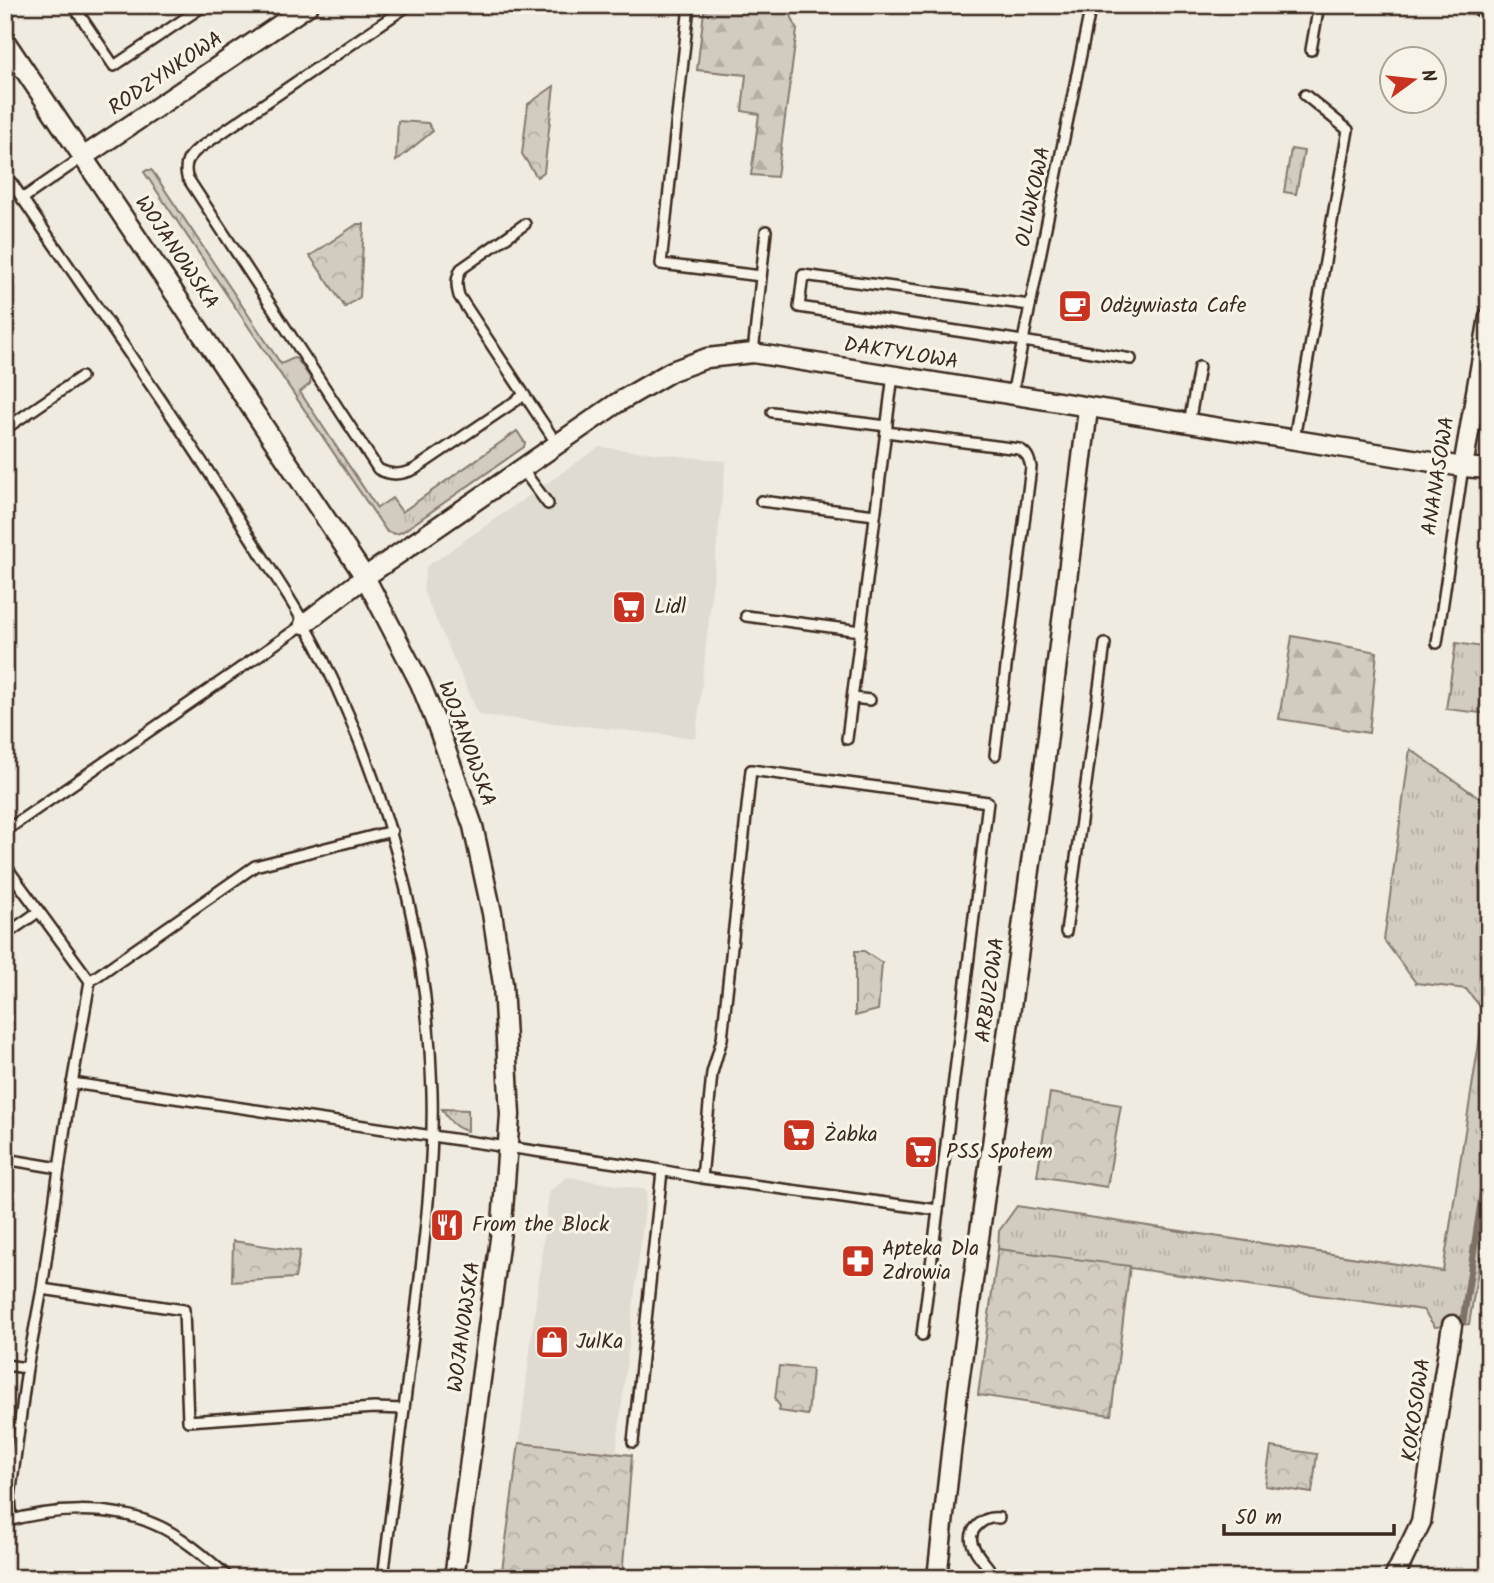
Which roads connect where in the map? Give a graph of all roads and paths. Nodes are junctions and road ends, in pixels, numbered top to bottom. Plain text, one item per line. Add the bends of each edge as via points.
1 (73, 5) edge
2 (205, 5) edge
3 (309, 5) edge
4 (686, 5) edge
5 (1091, 5) edge
6 (1319, 5) edge
7 (1479, 5) edge
8 (402, 7) edge
9 (1489, 11) edge
10 (5, 41) edge
11 (1311, 50) dead end
12 (1305, 95) dead end
13 (83, 157) junction
14 (5, 173) edge
15 (22, 198) junction
16 (525, 224) dead end
17 (766, 231) dead end
18 (761, 276) junction
19 (1030, 305) junction
20 (1489, 317) edge
21 (1023, 340) junction
22 (753, 354) junction
23 (1131, 359) dead end
24 (1199, 367) dead end
25 (893, 375) junction
26 (81, 377) dead end
27 (1012, 395) junction
28 (523, 396) junction
29 (1088, 409) junction
30 (772, 412) dead end
31 (1189, 424) junction
32 (5, 429) edge
33 (886, 429) junction
34 (1294, 439) junction
35 (557, 444) junction
36 (1463, 467) junction
37 (522, 469) junction
38 (1489, 469) edge
39 (761, 501) dead end
40 (548, 504) dead end
41 (875, 515) junction
42 (365, 577) junction
43 (746, 616) dead end
44 (304, 624) junction
45 (861, 631) junction
46 (1437, 643) dead end
47 (1105, 644) dead end
48 (853, 698) junction
49 (870, 700) dead end
50 (847, 739) dead end
51 (995, 755) dead end
52 (5, 831) edge
53 (392, 831) junction
54 (5, 865) edge
55 (38, 912) junction
56 (1066, 932) dead end
57 (5, 935) edge
58 (90, 981) junction
59 (72, 1083) junction
60 (432, 1137) junction
61 (508, 1147) junction
62 (5, 1159) edge
63 (59, 1168) junction
64 (662, 1171) junction
65 (702, 1178) junction
66 (938, 1210) junction
67 (42, 1289) junction
68 (1452, 1325) dead end
69 (922, 1335) dead end
70 (5, 1365) edge
71 (27, 1368) junction
72 (404, 1409) junction
73 (633, 1442) dead end
74 (999, 1518) dead end
75 (9, 1521) edge
76 (229, 1578) edge
77 (383, 1578) edge
78 (454, 1578) edge
79 (937, 1578) edge
80 (995, 1578) edge
81 (1394, 1578) edge

1 - 2 lane via 114,66
3 - 13 street, RODZYNKOWA
4 - 18 lane via 662,264
5 - 19 lane, OLIWKOWA
6 - 11 lane
7 - 9 street
8 - 28 lane via 198,149 185,166 187,177 379,469 394,474 415,469
10 - 13 street, WOJANOWSKA
12 - 34 lane via 1348,130
13 - 15 lane
13 - 42 street, WOJANOWSKA
14 - 15 lane
15 - 44 lane via 215,481
16 - 28 lane via 461,269 456,286
17 - 18 lane
18 - 22 lane
19 - 21 lane, OLIWKOWA
19 - 21 lane via 803,275 799,307
20 - 36 street, ANANASOWA
21 - 23 lane
21 - 27 lane, OLIWKOWA
22 - 25 street, DAKTYLOWA
22 - 35 street, DAKTYLOWA via 707,358 672,371
24 - 31 lane
25 - 27 street, DAKTYLOWA
25 - 33 lane
26 - 32 lane
27 - 29 street, DAKTYLOWA
28 - 35 lane
29 - 31 street, DAKTYLOWA
29 - 79 street, ARBUZOWA
30 - 33 lane
31 - 34 street, DAKTYLOWA
33 - 41 lane
33 - 51 lane via 1019,449 1029,459 1031,473
34 - 36 street, DAKTYLOWA
35 - 37 street, DAKTYLOWA
36 - 38 street, DAKTYLOWA
36 - 46 lane, ANANASOWA
37 - 40 lane
37 - 42 street, DAKTYLOWA
39 - 41 lane
41 - 45 lane
42 - 44 street, DAKTYLOWA
42 - 61 street, WOJANOWSKA via 419,683 473,827 503,984
43 - 45 lane
44 - 52 lane
44 - 53 lane via 346,710
45 - 48 lane
47 - 56 lane
48 - 49 lane
48 - 50 lane
53 - 58 lane via 255,866
53 - 60 lane via 426,1010
54 - 55 lane
55 - 57 lane
55 - 58 lane
58 - 59 lane
59 - 60 lane
59 - 63 lane
60 - 61 lane
60 - 72 lane
61 - 64 lane
61 - 78 street, WOJANOWSKA via 502,1224
62 - 63 lane
63 - 67 lane
64 - 65 lane
64 - 73 lane
65 - 66 lane
65 - 66 lane via 751,771 988,802
66 - 69 lane
67 - 71 lane
67 - 72 lane via 184,1310 188,1421
68 - 81 street, KOKOSOWA via 1422,1522
70 - 71 lane
71 - 75 lane
72 - 77 lane
74 - 80 lane via 978,1524 972,1538 978,1556
75 - 76 lane via 71,1510 116,1512 156,1524

